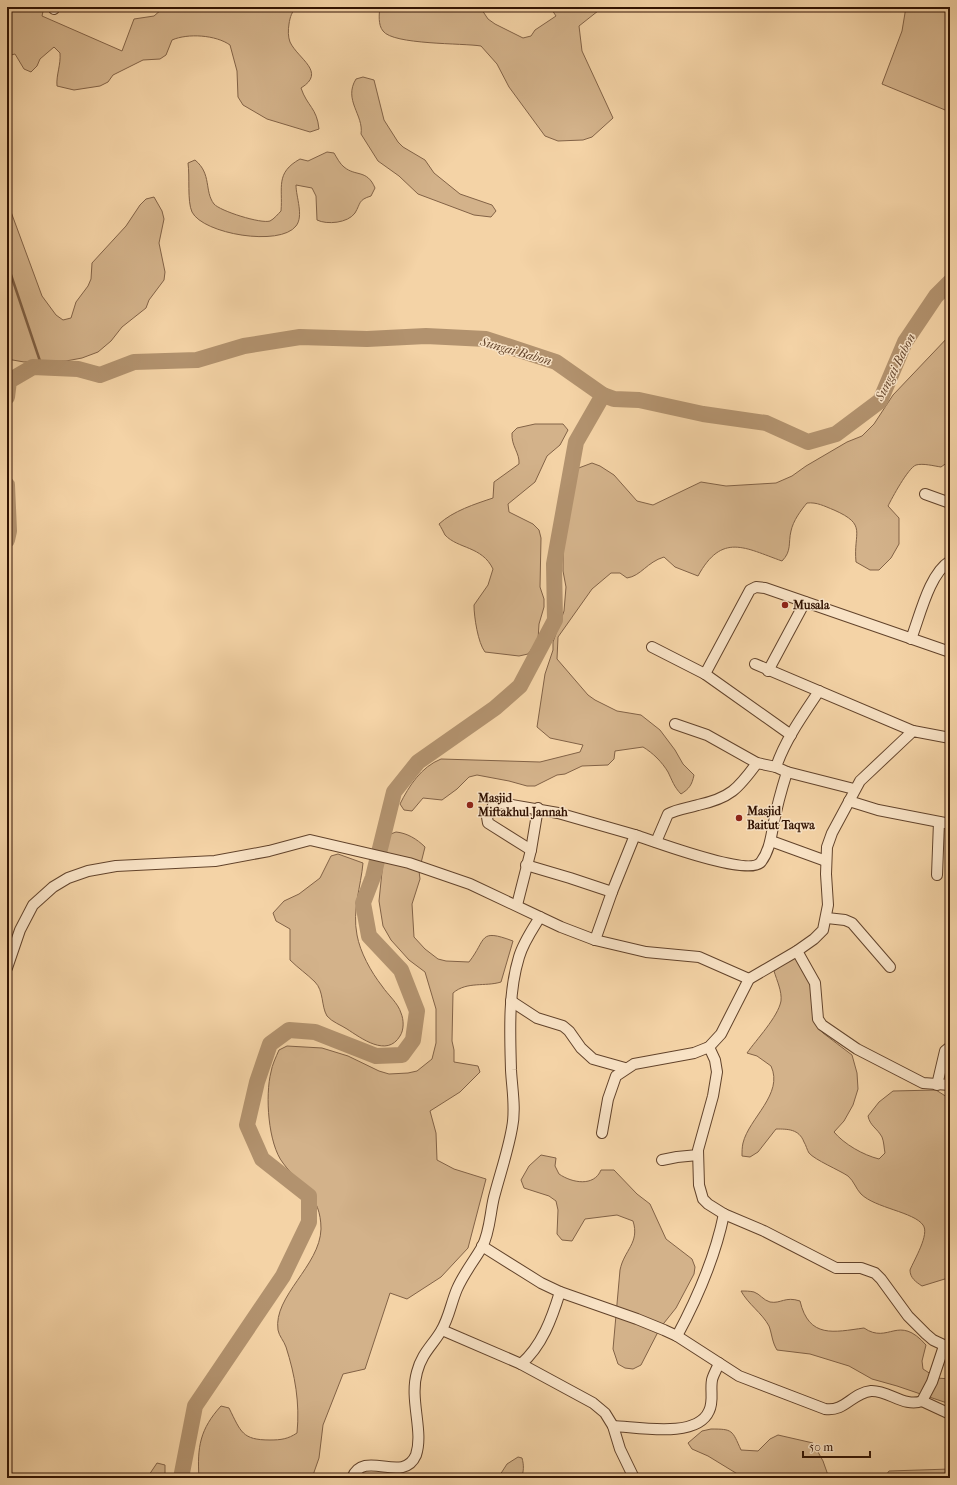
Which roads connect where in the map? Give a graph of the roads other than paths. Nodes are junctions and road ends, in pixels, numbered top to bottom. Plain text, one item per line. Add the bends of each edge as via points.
1 (925, 494) dead end
2 (950, 503) edge
3 (950, 561) edge
4 (805, 602) junction
5 (911, 639) junction
6 (652, 647) dead end
7 (950, 652) edge
8 (755, 664) dead end
9 (768, 671) junction
10 (705, 674) junction
11 (819, 691) junction
12 (675, 724) dead end
13 (913, 731) junction
14 (791, 735) junction
15 (950, 738) edge
16 (757, 763) junction
17 (776, 767) junction
18 (787, 772) junction
19 (854, 789) junction
20 (849, 801) junction
21 (538, 808) junction
22 (939, 822) junction
23 (950, 824) edge
24 (635, 835) junction
25 (771, 841) junction
26 (656, 842) junction
27 (530, 850) junction
28 (826, 861) junction
29 (526, 865) junction
30 (937, 875) dead end
31 (612, 892) junction
32 (517, 905) junction
33 (540, 917) junction
34 (827, 918) junction
35 (595, 940) junction
36 (797, 950) junction
37 (890, 967) dead end
38 (7, 968) edge
39 (749, 979) junction
40 (511, 1001) junction
41 (709, 1047) junction
42 (950, 1047) edge
43 (625, 1068) junction
44 (937, 1085) junction
45 (950, 1086) edge
46 (602, 1133) dead end
47 (698, 1155) junction
48 (662, 1160) dead end
49 (724, 1214) junction
50 (482, 1246) junction
51 (560, 1292) junction
52 (442, 1330) junction
53 (677, 1336) junction
54 (947, 1347) edge
55 (719, 1363) junction
56 (521, 1364) junction
57 (922, 1401) junction
58 (950, 1414) edge
59 (613, 1426) junction
60 (352, 1478) edge
61 (634, 1478) edge

1 - 2 street
3 - 5 street via 942,566 934,578
4 - 5 street
4 - 9 street
4 - 10 street via 760,587 750,590
5 - 7 street
6 - 10 street
8 - 9 street
9 - 11 street
10 - 14 street
11 - 13 street
11 - 14 street
12 - 16 street via 707,735
13 - 15 street
13 - 19 street via 870,770
14 - 17 street
16 - 17 street
16 - 26 street via 744,781 723,798 668,814
17 - 18 street
18 - 19 street
18 - 25 street
19 - 20 street
20 - 22 street via 878,810
20 - 28 street via 832,833
21 - 24 street
21 - 27 street
21 - 27 street via 495,802 487,819 488,823
22 - 23 street
22 - 30 street
24 - 26 street
24 - 31 street
25 - 26 street via 761,862 752,866 718,862
25 - 28 street
27 - 29 street
28 - 34 street
29 - 31 street
29 - 32 street
31 - 35 street
32 - 33 street
32 - 38 street via 470,884 409,863 310,840 215,861 116,866 68,878 53,887 33,905 20,930
33 - 35 street
33 - 40 street via 519,956
34 - 36 street via 823,930
34 - 37 street via 852,923
35 - 39 street via 646,952 699,957
36 - 39 street
36 - 44 street via 815,983 818,1019 822,1026 888,1066 923,1083
39 - 41 street via 721,1034
40 - 43 street via 537,1018 563,1026 593,1059
40 - 50 street via 513,1125
41 - 43 street via 694,1053 643,1061
41 - 47 street via 715,1060 716,1083
42 - 44 street via 945,1051
43 - 46 street via 616,1076 611,1087
44 - 45 street
47 - 48 street
47 - 49 street via 699,1185 703,1199
49 - 53 street via 711,1263 690,1313
49 - 54 street via 764,1231 836,1268 861,1268 875,1273 908,1316 933,1340
50 - 51 street
50 - 52 street via 457,1289
51 - 53 street via 637,1318
51 - 56 street via 542,1337
52 - 56 street
52 - 60 street via 427,1349 417,1372 414,1387 419,1441 414,1460 402,1469 386,1470 361,1466 354,1471
53 - 55 street
54 - 57 street
55 - 57 street via 754,1384 825,1409 837,1409 863,1393 872,1391 914,1403
55 - 59 street via 712,1380 710,1411 697,1425 641,1429
56 - 59 street via 593,1403 605,1413
57 - 58 street
59 - 61 street via 620,1449

